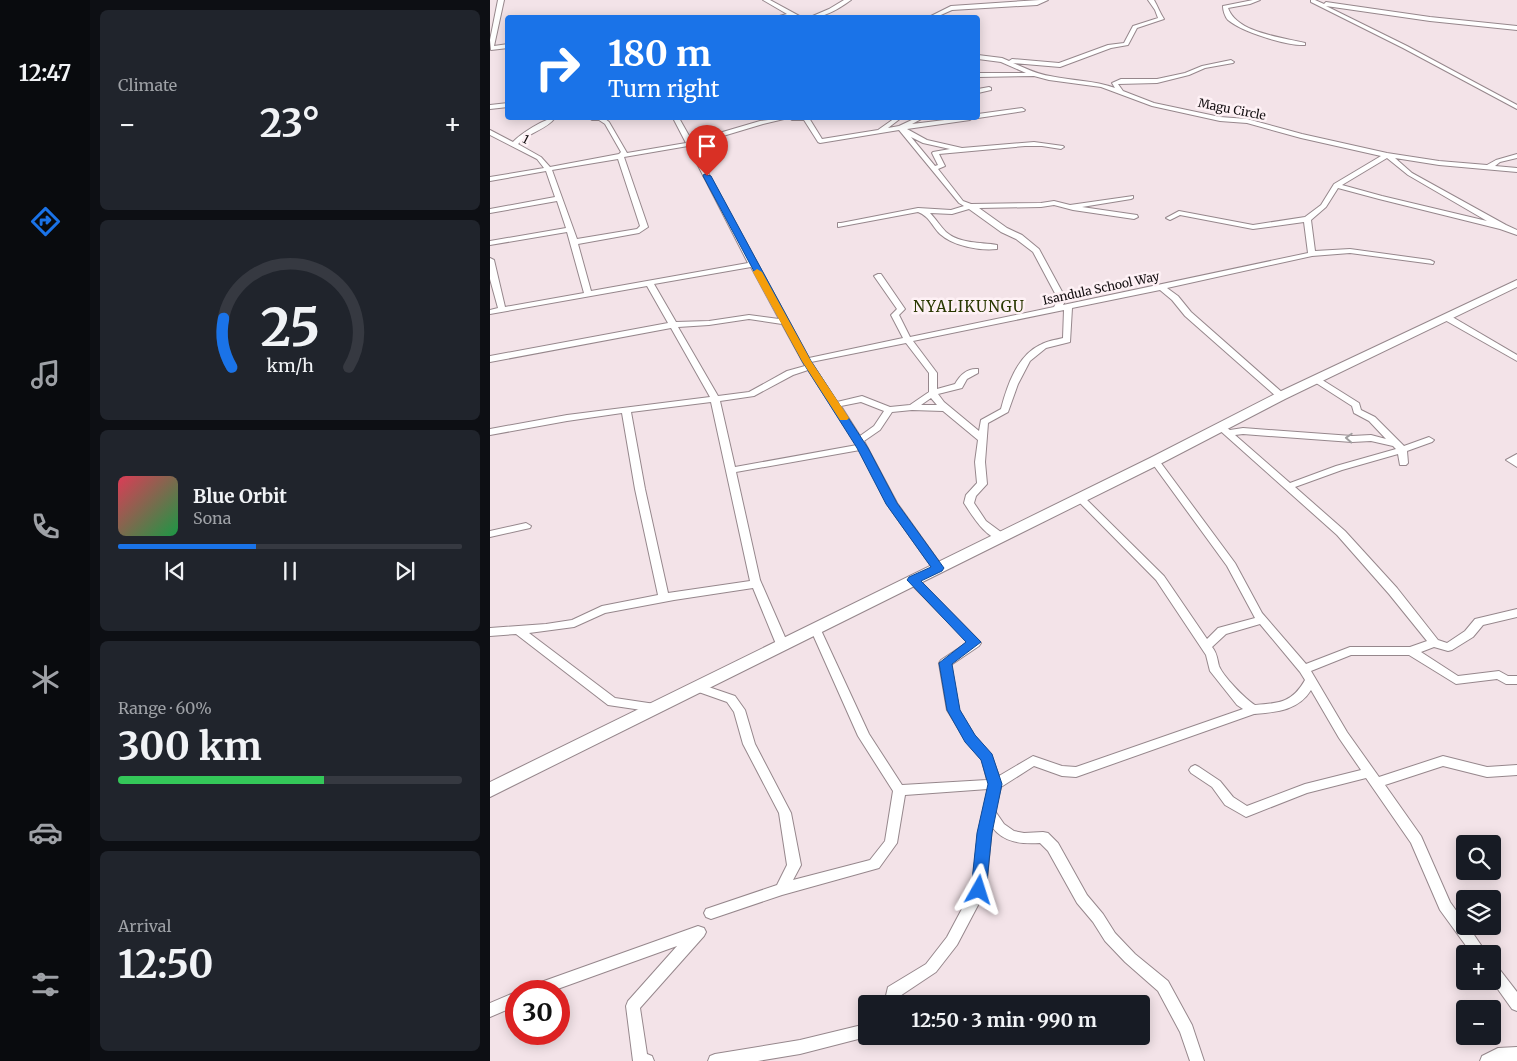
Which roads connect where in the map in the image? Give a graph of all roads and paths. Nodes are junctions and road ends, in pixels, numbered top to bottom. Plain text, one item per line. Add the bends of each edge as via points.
1 (501, 0) edge
2 (766, 0) edge
3 (848, 0) edge
4 (1045, 0) edge
5 (1151, 0) edge
6 (1257, 0) edge
7 (1311, 0) edge
8 (1351, 1) edge
9 (1251, 4) junction
10 (1340, 6) junction
11 (1244, 10) dead end
12 (792, 15) edge
13 (818, 15) edge
14 (936, 15) edge
15 (1517, 28) edge
16 (1303, 44) dead end
17 (505, 46) edge
18 (490, 48) edge
19 (980, 57) edge
20 (1005, 61) junction
21 (1231, 62) dead end
22 (1060, 65) junction
23 (1029, 72) junction
24 (980, 75) edge
25 (1040, 76) junction
26 (989, 89) dead end
27 (980, 91) edge
28 (1121, 92) junction
29 (505, 106) edge
30 (1517, 106) edge
31 (490, 108) edge
32 (1022, 110) dead end
33 (980, 116) edge
34 (550, 120) edge
35 (603, 120) edge
36 (677, 120) edge
37 (772, 120) edge
38 (805, 120) edge
39 (895, 120) edge
40 (916, 120) edge
41 (956, 120) edge
42 (901, 128) junction
43 (490, 132) edge
44 (878, 132) junction
45 (925, 142) junction
46 (690, 144) junction
47 (514, 145) junction
48 (1061, 147) dead end
49 (960, 149) junction
50 (935, 153) junction
51 (1387, 155) junction
52 (1517, 156) edge
53 (622, 157) junction
54 (1487, 168) junction
55 (933, 169) junction
56 (549, 170) junction
57 (1517, 170) edge
58 (490, 179) edge
59 (1336, 185) junction
60 (1131, 197) dead end
61 (558, 199) junction
62 (970, 206) junction
63 (1070, 207) junction
64 (490, 211) edge
65 (924, 211) junction
66 (1134, 216) dead end
67 (1170, 218) dead end
68 (1307, 219) junction
69 (842, 225) dead end
70 (1503, 227) junction
71 (570, 229) junction
72 (1517, 233) edge
73 (574, 242) junction
74 (490, 243) edge
75 (994, 247) dead end
76 (1312, 254) junction
77 (490, 260) edge
78 (1430, 262) dead end
79 (753, 264) junction
80 (491, 272) edge
81 (878, 276) dead end
82 (1517, 282) edge
83 (648, 283) junction
84 (1161, 287) junction
85 (588, 294) junction
86 (1068, 306) junction
87 (1057, 309) junction
88 (502, 310) junction
89 (490, 312) edge
90 (1446, 317) junction
91 (785, 322) junction
92 (672, 324) junction
93 (908, 340) junction
94 (1517, 358) edge
95 (490, 359) edge
96 (808, 364) junction
97 (975, 371) dead end
98 (1316, 379) junction
99 (933, 393) junction
100 (1280, 396) junction
101 (715, 398) junction
102 (835, 405) junction
103 (912, 407) junction
104 (945, 408) junction
105 (889, 410) junction
106 (626, 411) junction
107 (1225, 430) junction
108 (490, 432) edge
109 (982, 438) junction
110 (1429, 440) dead end
111 (860, 444) junction
112 (1399, 447) junction
113 (1517, 457) edge
114 (1155, 461) junction
115 (1403, 463) dead end
116 (1517, 464) edge
117 (732, 470) junction
118 (1290, 486) junction
119 (1080, 498) junction
120 (526, 526) dead end
121 (490, 534) edge
122 (1001, 537) junction
123 (938, 568) junction
124 (913, 580) junction
125 (757, 584) junction
126 (664, 598) junction
127 (1517, 613) edge
128 (1262, 620) junction
129 (815, 628) junction
130 (518, 630) junction
131 (490, 632) edge
132 (1434, 643) junction
133 (782, 644) junction
134 (1206, 646) junction
135 (1411, 651) junction
136 (1307, 674) junction
137 (1517, 680) edge
138 (697, 687) junction
139 (656, 708) junction
140 (1253, 710) junction
141 (1194, 770) dead end
142 (1517, 770) edge
143 (1372, 778) junction
144 (995, 784) junction
145 (490, 790) edge
146 (899, 790) junction
147 (989, 812) junction
148 (782, 889) junction
149 (711, 913) dead end
150 (1473, 945) edge
151 (566, 980) edge
152 (1501, 982) edge
153 (892, 995) edge
154 (1515, 1000) edge
155 (505, 1004) edge
156 (490, 1010) edge
157 (858, 1033) edge
158 (1517, 1054) edge
159 (647, 1061) edge
160 (715, 1061) edge
161 (1197, 1061) edge
162 (1487, 1061) edge

1 - 18 street
2 - 12 street
3 - 13 street
4 - 14 street via 951,8
5 - 22 street via 1161,19 1135,27 1126,44 1110,46
6 - 9 street
7 - 10 street
7 - 30 street
8 - 10 street
9 - 11 street
9 - 16 street via 1239,3 1225,8 1229,18 1242,27
10 - 15 street
17 - 18 street
19 - 20 street, Magu Circle
20 - 22 street
20 - 23 street, Magu Circle
21 - 28 street via 1157,80 1121,80 1115,83
22 - 23 street
23 - 25 street, Magu Circle
24 - 25 street
25 - 28 street, Magu Circle via 1102,85
26 - 27 street
28 - 51 street, Magu Circle via 1152,104 1220,119 1247,121
29 - 31 street
32 - 33 street
34 - 47 street via 524,134
35 - 53 street via 624,152
36 - 46 street
37 - 46 street
38 - 44 street via 820,140
39 - 44 street
40 - 42 street
41 - 42 street
42 - 44 street
42 - 45 street
42 - 55 street
43 - 47 street, 1
45 - 49 street
45 - 50 street
46 - 53 street
46 - 79 street
47 - 56 street, 1 via 539,158
48 - 49 street via 1029,143
49 - 50 street
50 - 55 street via 942,166
51 - 54 street, Magu Circle
51 - 59 street
51 - 70 street via 1410,174
52 - 54 street
53 - 56 street
53 - 73 street via 644,227
54 - 57 street, Magu Circle
55 - 62 street via 961,202
56 - 58 street
56 - 61 street
59 - 68 street via 1324,206
59 - 70 street
60 - 63 street
61 - 64 street
61 - 71 street
62 - 63 street via 1054,203
62 - 65 street via 952,212
62 - 87 street via 1036,251 1062,299
63 - 66 street
65 - 69 street via 909,211
65 - 75 street via 945,235 956,241
67 - 68 street via 1179,213 1253,227
68 - 76 street
70 - 72 street
71 - 73 street
71 - 74 street
73 - 85 street
76 - 78 street, Isandula School Way via 1350,251
76 - 84 street, Isandula School Way
77 - 80 street
79 - 83 street
79 - 91 street
80 - 88 street
81 - 93 street via 901,309 895,315
82 - 90 main road
83 - 85 street
83 - 92 street
84 - 86 street, Isandula School Way
84 - 100 street
85 - 88 street
86 - 87 street, Isandula School Way
86 - 109 street via 1067,340 1040,348 1026,361 1011,389 1006,410 984,422
87 - 93 street, Isandula School Way
88 - 89 street
90 - 94 street
90 - 98 main road
91 - 92 street via 749,317
91 - 96 street
92 - 95 street
92 - 101 street
93 - 96 street, Isandula School Way
93 - 99 street via 933,373
96 - 101 street, Isandula School Way via 751,394
96 - 102 street
97 - 99 street via 963,377 959,386
98 - 100 main road
98 - 112 street via 1356,406 1357,412 1372,419
99 - 103 street
99 - 104 street via 935,400
100 - 107 main road
101 - 106 street, Isandula School Way
101 - 117 street
102 - 105 street via 862,399
102 - 111 street
103 - 104 street
103 - 105 street
104 - 109 street
105 - 111 street via 881,425
106 - 108 street, Isandula School Way
106 - 126 street
112 -> 107 street via 1371,438
107 - 114 main road
107 - 118 street
109 - 122 street via 982,484 971,495 969,504 982,523
110 - 112 street
111 - 117 street
111 - 123 street via 892,504
112 - 115 street
112 - 118 street
113 - 116 street via 1511,460
114 - 119 main road
114 - 128 street via 1230,565
117 - 125 street
118 - 132 street via 1341,533
119 - 122 main road
119 - 134 street via 1160,578
120 - 121 street
122 - 123 main road
123 - 124 main road
124 - 129 main road
124 - 144 street via 974,642 945,663 947,677 953,710 970,738 988,758
125 - 126 street
125 - 133 street
126 - 130 street via 602,610 574,623
127 - 132 street via 1479,622 1469,634 1448,647
128 - 134 street via 1222,632
128 - 136 street
129 - 133 main road
129 - 146 street via 864,736
130 - 131 street
130 - 139 street via 612,702
132 - 135 street
133 - 138 main road
134 - 140 street via 1214,668 1240,702
135 - 136 street via 1350,651
135 - 137 street via 1456,680 1499,675 1506,680
136 - 140 street via 1306,691 1298,700 1284,706
136 - 143 street
138 - 139 main road
138 - 148 street via 731,699 739,710 749,744 786,813 794,865
139 - 145 main road
140 - 144 street via 1076,772 1062,771 1033,761
141 - 143 street via 1216,784 1229,801 1246,812 1305,789
142 - 143 street via 1487,772 1443,761
143 - 150 street via 1416,840 1445,906
144 - 146 street
144 - 147 street
146 - 148 street via 891,844 874,864
147 - 153 street via 979,890 952,940 931,968
147 - 161 street via 1006,835 1027,839 1043,837 1054,847 1082,900 1110,937 1163,986 1187,1030
148 - 149 street
151 - 159 street via 699,932 632,1006 640,1059
152 - 154 street
155 - 156 street
157 - 160 street via 800,1047
158 - 162 street via 1498,1055

